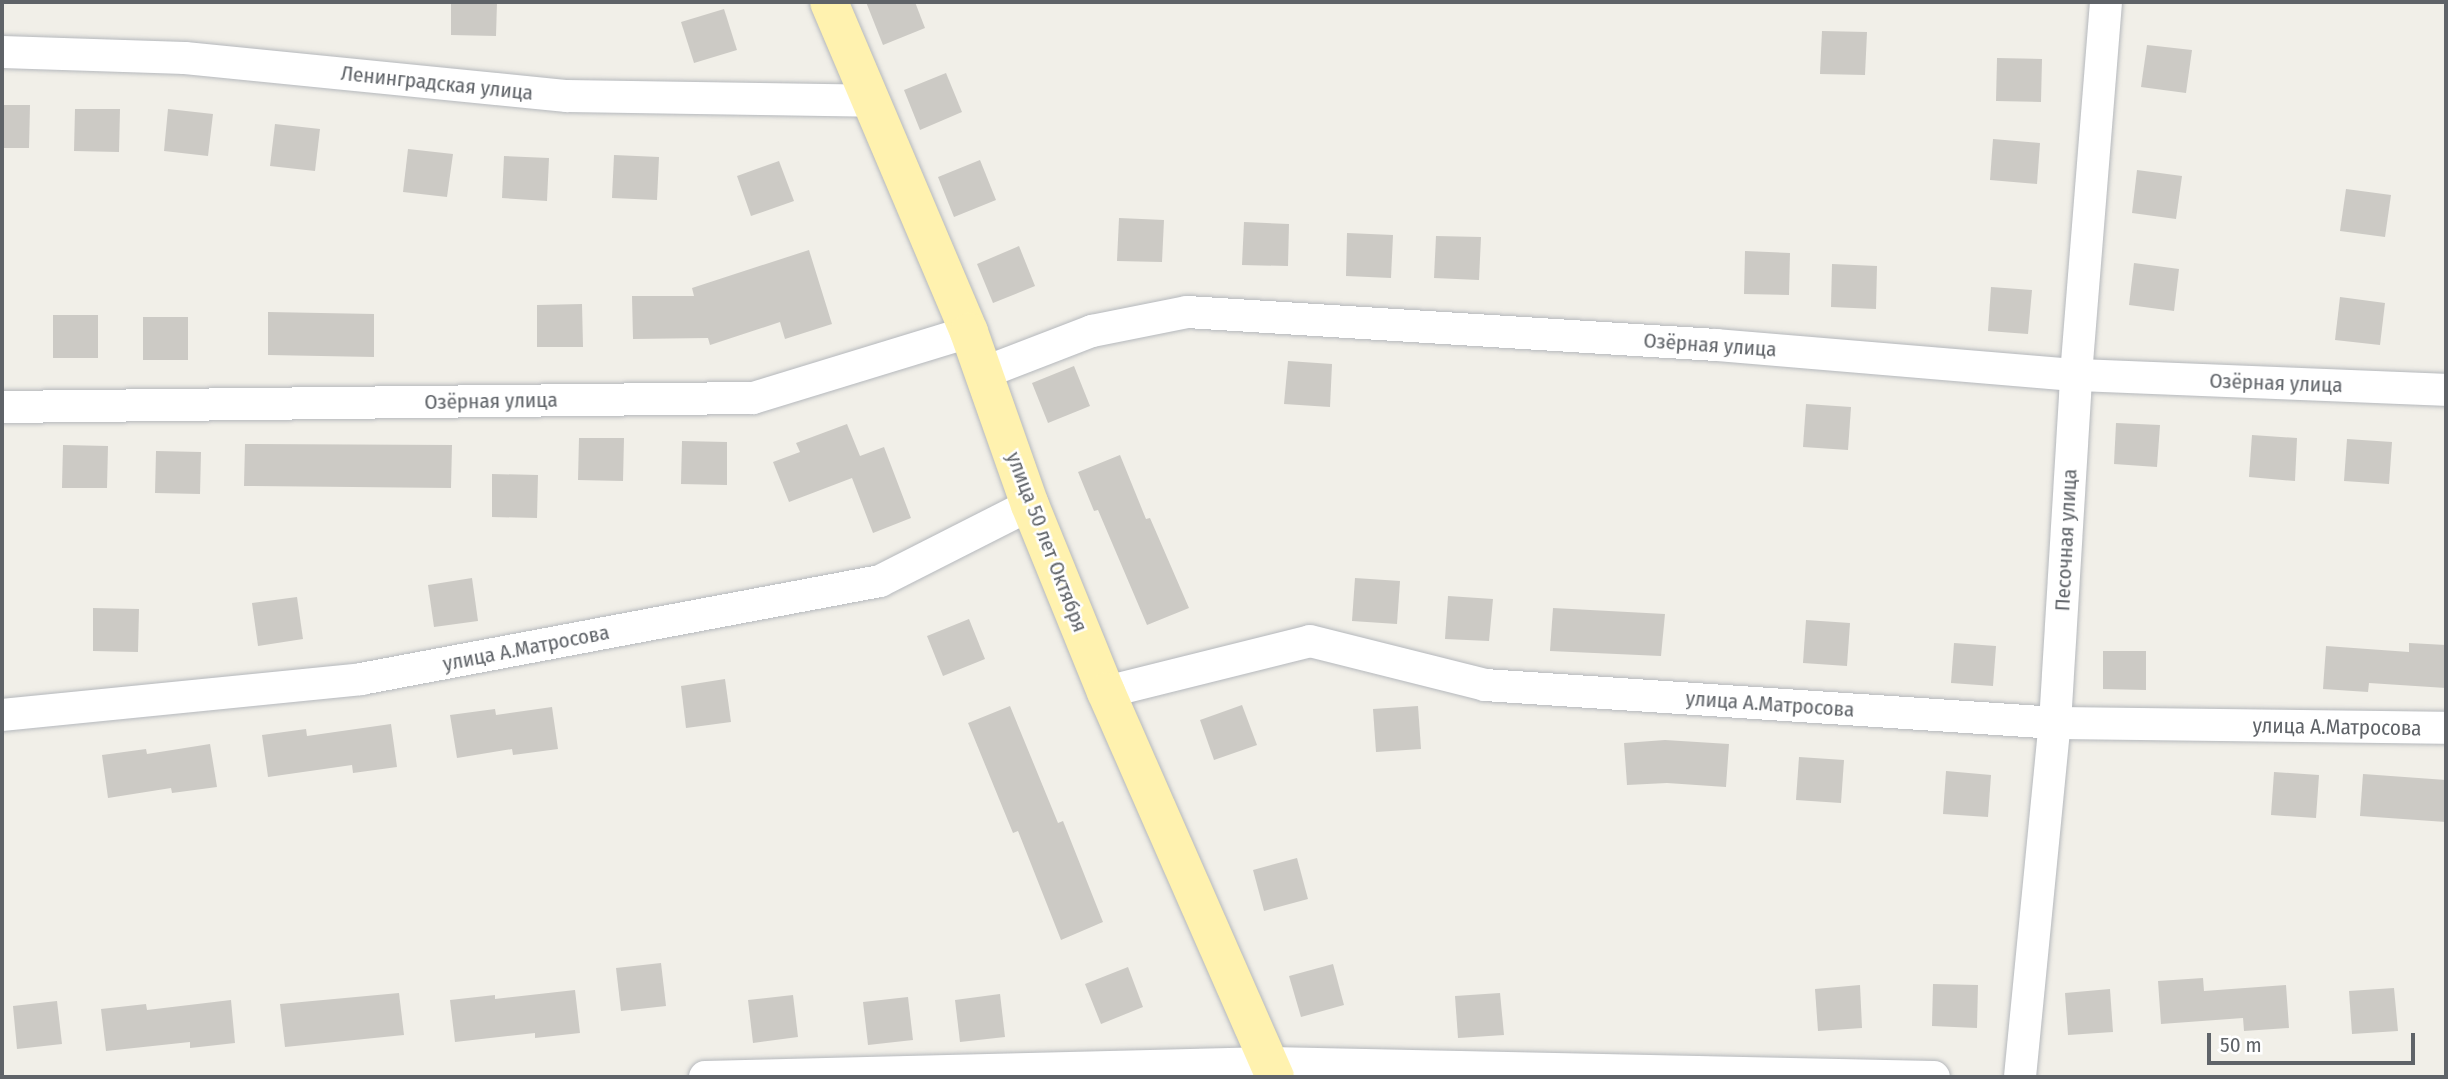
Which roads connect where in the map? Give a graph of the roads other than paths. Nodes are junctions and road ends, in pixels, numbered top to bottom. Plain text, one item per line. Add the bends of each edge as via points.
1 (829, 2) edge
2 (2106, 2) edge
3 (2, 52) edge
4 (873, 101) junction
5 (969, 331) junction
6 (983, 373) junction
7 (2076, 374) junction
8 (2446, 390) edge
9 (2, 407) edge
10 (1030, 505) junction
11 (1106, 692) junction
12 (2, 715) edge
13 (2055, 723) junction
14 (2446, 728) edge
15 (1273, 1070) edge
16 (705, 1077) edge
17 (1934, 1077) edge
18 (2020, 1077) edge

1 - 4 main road, улица 50 лет Октября
2 - 7 street, Песочная улица
3 - 4 street, Ленинградская улица via 185,58 566,96
4 - 5 main road, улица 50 лет Октября
5 - 6 main road, улица 50 лет Октября
5 - 9 street, Озёрная улица via 753,398
6 - 7 street, Озёрная улица via 1091,331 1187,312 1716,345
6 - 10 main road, улица 50 лет Октября
7 - 8 street, Озёрная улица
7 - 13 street, Песочная улица
10 - 11 main road, улица 50 лет Октября
10 - 12 street, улица А.Матросова via 880,581 361,680
11 - 13 street, улица А.Матросова via 1310,641 1485,685
11 - 15 main road, улица 50 лет Октября
13 - 14 street, улица А.Матросова
13 - 18 street, Песочная улица
15 - 16 street
15 - 17 street

